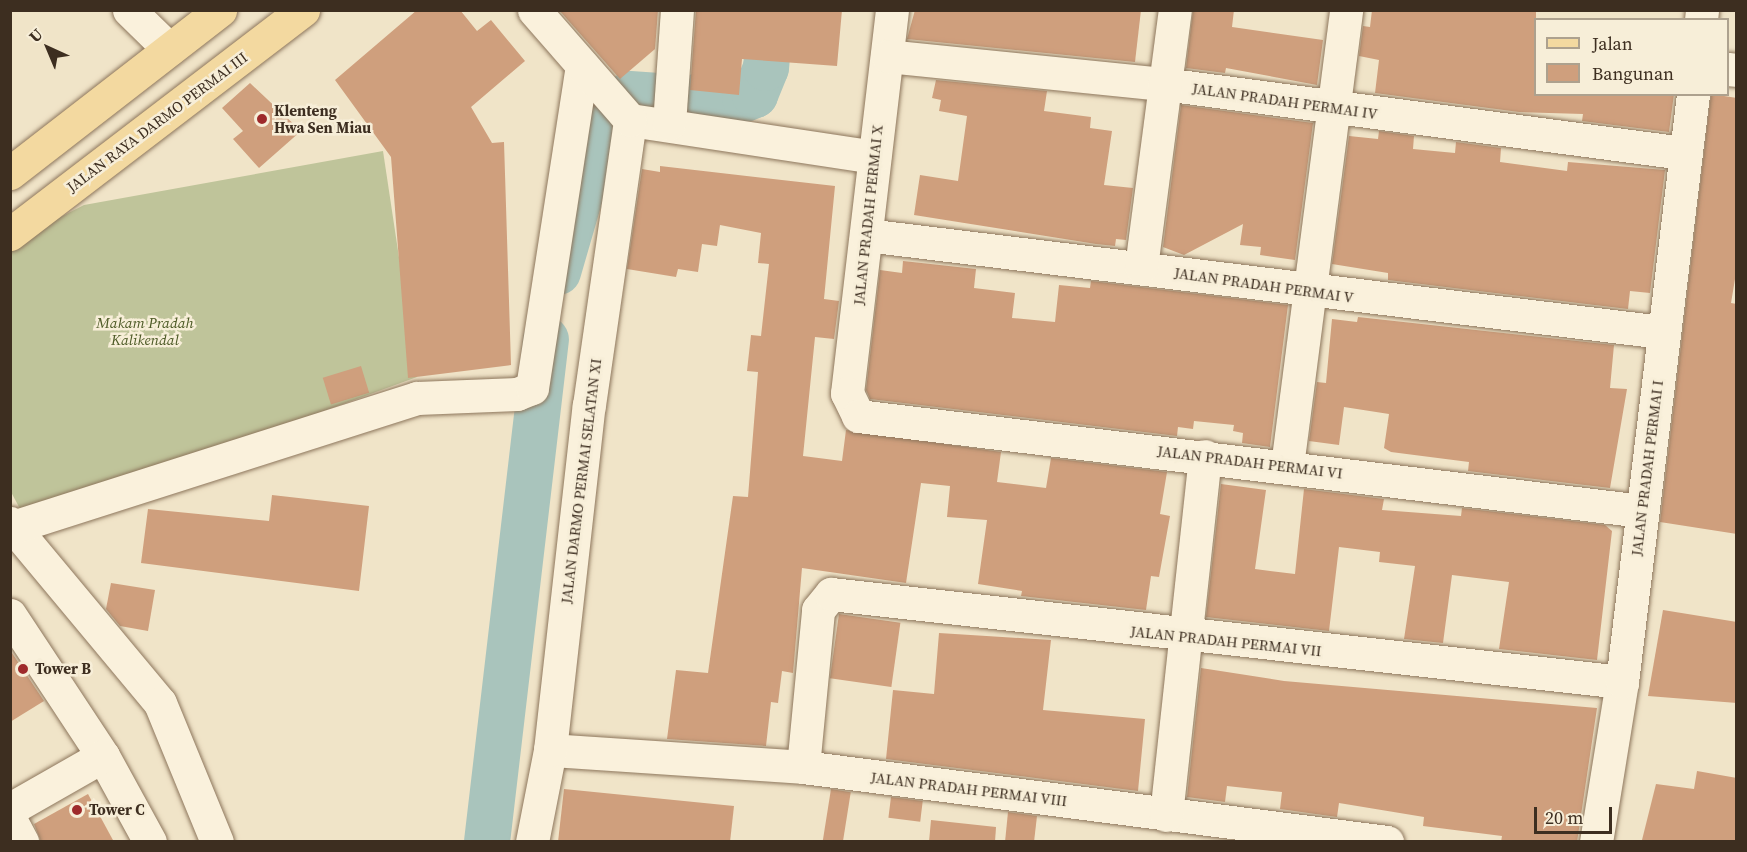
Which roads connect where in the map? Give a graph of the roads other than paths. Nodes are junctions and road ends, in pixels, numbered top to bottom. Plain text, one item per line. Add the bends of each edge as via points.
1 (129, 10) edge
2 (220, 10) edge
3 (303, 10) edge
4 (534, 10) edge
5 (677, 10) edge
6 (892, 10) edge
7 (1175, 10) edge
8 (1346, 10) edge
9 (170, 50) junction
10 (887, 56) junction
11 (582, 66) junction
12 (1164, 84) junction
13 (1693, 96) edge
14 (1332, 109) junction
15 (630, 120) junction
16 (74, 124) junction
17 (669, 124) junction
18 (1683, 153) junction
19 (874, 156) junction
20 (104, 163) junction
21 (10, 173) edge
22 (10, 234) edge
23 (866, 236) junction
24 (1141, 267) junction
25 (1310, 293) junction
26 (1662, 332) junction
27 (858, 416) joint
28 (1205, 456) junction
29 (1287, 466) junction
30 (1642, 510) junction
31 (12, 525) edge
32 (11, 616) edge
33 (1185, 637) junction
34 (1622, 682) junction
35 (550, 750) junction
36 (103, 756) junction
37 (803, 767) junction
38 (10, 810) edge
39 (1166, 815) junction
40 (10, 819) edge
41 (22, 842) edge
42 (150, 842) edge
43 (217, 842) edge
44 (532, 842) edge
45 (1387, 842) edge
46 (1596, 842) edge

1 - 9 street
2 - 9 main road
3 - 20 main road, JALAN RAYA DARMO PERMAI III
4 - 11 street
5 - 17 street
6 - 10 street, JALAN PRADAH PERMAI X
7 - 12 street
8 - 14 street
9 - 16 main road
10 - 12 street, JALAN PRADAH PERMAI IV
10 - 19 street, JALAN PRADAH PERMAI X
11 - 15 street
11 - 31 street via 532,388 517,394 417,398
12 - 14 street, JALAN PRADAH PERMAI IV
12 - 24 street
13 - 18 street, JALAN PRADAH PERMAI I
14 - 18 street, JALAN PRADAH PERMAI IV
14 - 25 street
15 - 17 street
15 - 35 street, JALAN DARMO PERMAI SELATAN XI via 589,405
16 - 20 main road
16 - 21 main road
17 - 19 street
18 - 26 street, JALAN PRADAH PERMAI I
19 - 23 street, JALAN PRADAH PERMAI X
20 - 22 main road, JALAN RAYA DARMO PERMAI III
23 - 24 street, JALAN PRADAH PERMAI V
23 - 27 street, JALAN PRADAH PERMAI X via 847,393
24 - 25 street, JALAN PRADAH PERMAI V
25 - 26 street, JALAN PRADAH PERMAI V
25 - 29 street
26 - 30 street, JALAN PRADAH PERMAI I
27 - 28 street, JALAN PRADAH PERMAI VI
28 - 29 street, JALAN PRADAH PERMAI VI
28 - 33 street
29 - 30 street, JALAN PRADAH PERMAI VI
30 - 34 street, JALAN PRADAH PERMAI I
31 - 43 street via 160,703
32 - 36 street
33 - 34 street, JALAN PRADAH PERMAI VII
33 - 37 street, JALAN PRADAH PERMAI VII via 831,594 818,610
33 - 39 street
34 - 46 street, JALAN PRADAH PERMAI I
35 - 37 street, JALAN PRADAH PERMAI VIII
35 - 44 street, JALAN DARMO PERMAI SELATAN XI
36 - 38 street
36 - 42 street
37 - 39 street, JALAN PRADAH PERMAI VIII
39 - 45 street, JALAN PRADAH PERMAI VIII
40 - 41 street

